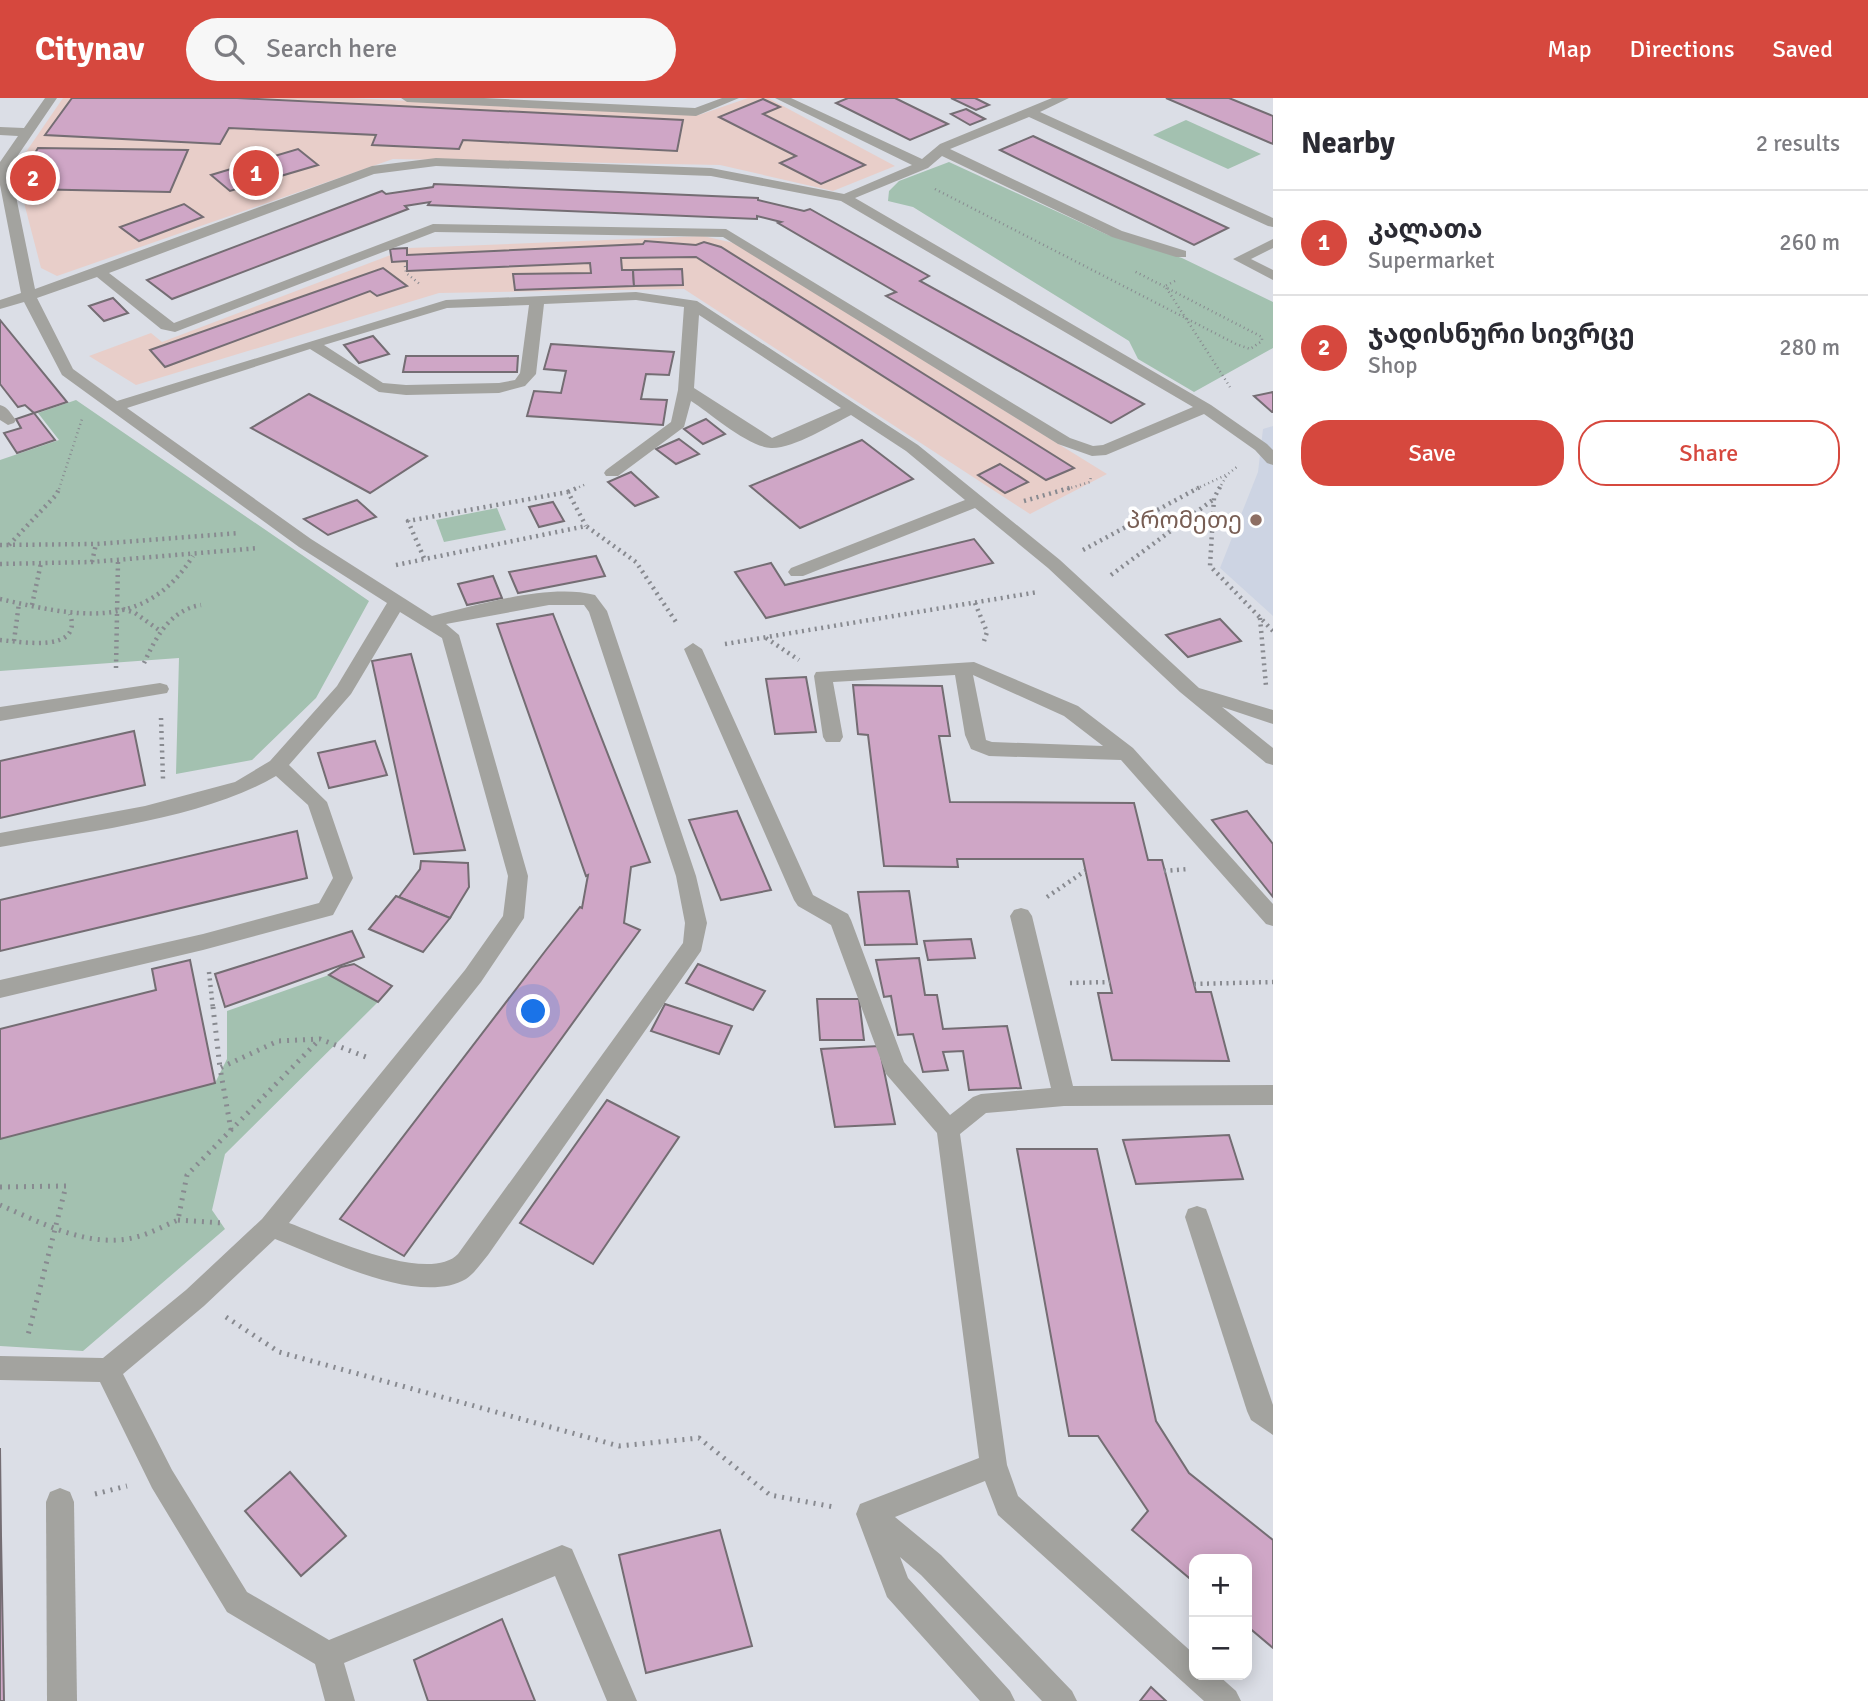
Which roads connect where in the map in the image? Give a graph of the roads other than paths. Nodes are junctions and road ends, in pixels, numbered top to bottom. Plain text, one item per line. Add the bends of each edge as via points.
1 (51, 98) edge
2 (407, 98) edge
3 (733, 98) edge
4 (1063, 98) edge
5 (791, 99) edge
6 (1030, 112) junction
7 (0, 131) edge
8 (26, 132) junction
9 (941, 150) junction
10 (923, 165) junction
11 (2, 167) edge
12 (845, 198) junction
13 (1273, 223) edge
14 (1273, 243) edge
15 (1181, 254) dead end
16 (99, 272) junction
17 (1273, 276) edge
18 (29, 297) junction
19 (537, 301) junction
20 (692, 304) junction
21 (0, 305) edge
22 (312, 344) junction
23 (686, 390) junction
24 (116, 406) junction
25 (1205, 408) junction
26 (852, 409) junction
27 (1273, 460) edge
28 (612, 473) dead end
29 (978, 501) junction
30 (797, 572) dead end
31 (397, 602) junction
32 (430, 622) junction
33 (693, 649) road end
34 (969, 668) junction
35 (1187, 688) junction
36 (160, 689) road end
37 (0, 714) edge
38 (1271, 716) edge
39 (833, 737) dead end
40 (1126, 753) junction
41 (1273, 758) edge
42 (277, 766) junction
43 (0, 841) edge
44 (1021, 916) road end
45 (1273, 918) edge
46 (0, 989) edge
47 (1273, 1095) edge
48 (1064, 1096) junction
49 (948, 1130) junction
50 (1197, 1217) dead end
51 (271, 1227) junction
52 (0, 1367) edge
53 (108, 1370) junction
54 (1273, 1422) edge
55 (993, 1465) junction
56 (60, 1502) dead end
57 (870, 1514) junction
58 (327, 1655) junction
59 (1189, 1669) edge
60 (1202, 1680) edge
61 (62, 1701) edge
62 (340, 1701) edge
63 (622, 1701) edge
64 (1000, 1701) edge
65 (1062, 1701) edge
66 (1226, 1701) edge

1 - 8 street
2 - 3 street via 696,112
4 - 6 street
5 - 10 street
6 - 9 street
6 - 13 street
7 - 8 street
8 - 11 street
9 - 10 street
9 - 15 street via 1117,234
10 - 12 street
11 - 18 street
12 - 16 street via 711,172 436,162 372,170
12 - 25 street
14 - 17 street via 1240,260
16 - 18 street
16 - 25 street via 166,326 175,328 433,228 726,233 1064,441 1106,450
18 - 21 street
18 - 24 street via 67,372
19 - 20 street via 636,296
19 - 22 street via 446,304
19 - 22 street via 528,374 520,383 499,388 379,387
20 - 23 street
20 - 26 street
22 - 24 street
23 - 26 street via 771,443
23 - 28 street via 678,424
24 - 31 street via 305,543
25 - 27 street
26 - 29 street via 912,447
29 - 30 street
29 - 35 street via 1054,564
31 - 32 street
31 - 42 street via 344,690
32 - 51 street via 450,635 518,876 513,918 473,976
32 - 51 street via 561,597 589,599 598,611 686,876 696,923 692,945 479,1247 452,1274 393,1272
33 - 49 street via 805,900 840,920 894,1067
34 - 39 street via 823,676
34 - 40 street via 1071,711
34 - 40 street via 978,744 989,749
35 - 38 street
35 - 41 street
36 - 37 street
40 - 45 street
42 - 43 street via 241,787 164,808
42 - 46 street via 317,802 343,878 326,909
44 - 48 street
47 - 48 street
48 - 49 street via 981,1104
49 - 55 street
50 - 54 street via 1260,1411
51 - 53 street
52 - 53 street
53 - 58 street via 162,1479 237,1602
55 - 57 street
55 - 59 street via 1008,1505
56 - 61 street
57 - 64 street via 897,1587
57 - 65 street via 931,1565
58 - 62 street
58 - 63 street via 562,1559
60 - 66 street

